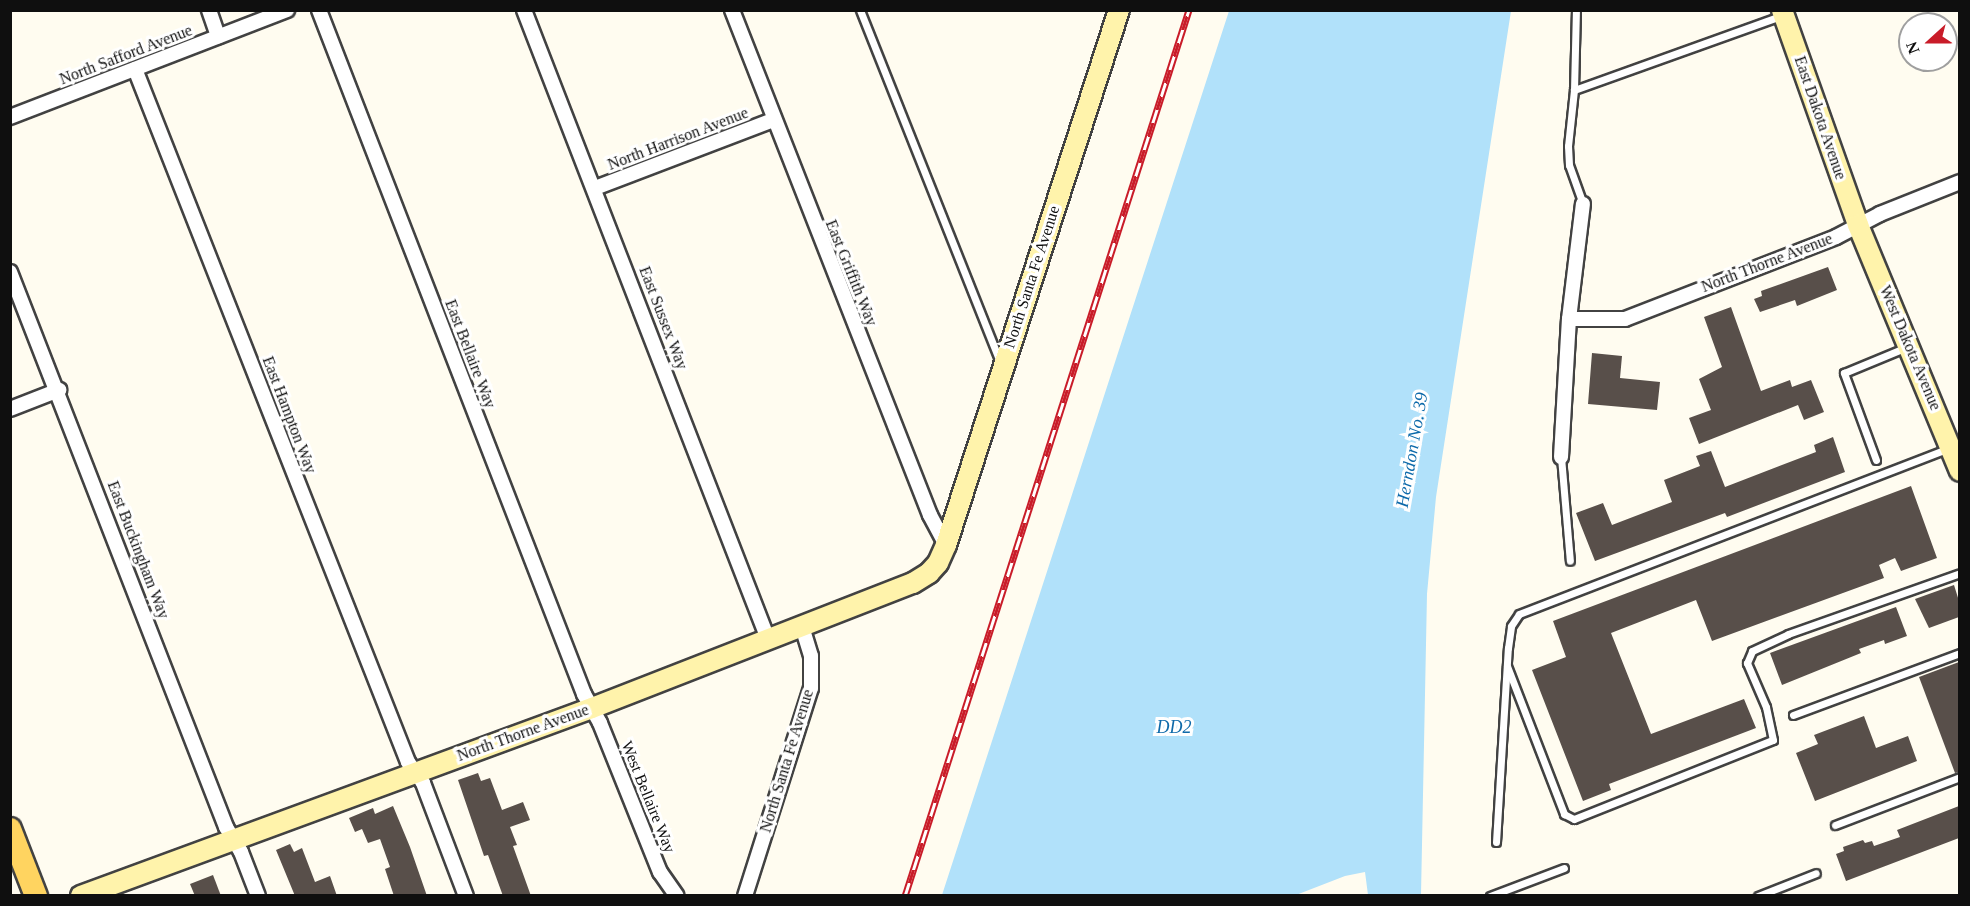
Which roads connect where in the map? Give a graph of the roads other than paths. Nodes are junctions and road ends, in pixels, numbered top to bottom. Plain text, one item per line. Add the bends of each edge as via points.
1 (209, 10) edge
2 (287, 10) edge
3 (319, 10) edge
4 (524, 10) edge
5 (732, 10) edge
6 (860, 10) edge
7 (1119, 10) edge
8 (1576, 10) edge
9 (1783, 13) edge
10 (218, 36) junction
11 (135, 69) junction
12 (1574, 90) junction
13 (10, 117) edge
14 (773, 120) junction
15 (1959, 182) edge
16 (595, 188) junction
17 (1583, 204) joint
18 (1858, 225) junction
19 (10, 272) edge
20 (1569, 319) junction
21 (1910, 346) junction
22 (1002, 367) junction
23 (59, 390) junction
24 (10, 409) edge
25 (1951, 447) junction
26 (1562, 457) joint
27 (1876, 460) dead end
28 (1959, 471) edge
29 (946, 544) junction
30 (1570, 561) dead end
31 (1959, 573) edge
32 (802, 626) junction
33 (768, 639) junction
34 (1959, 653) edge
35 (1507, 666) junction
36 (592, 708) junction
37 (1793, 716) dead end
38 (414, 773) junction
39 (1959, 777) edge
40 (1835, 825) dead end
41 (10, 829) edge
42 (234, 839) junction
43 (1496, 842) dead end
44 (1564, 868) dead end
45 (1816, 873) dead end
46 (36, 896) edge
47 (81, 896) edge
48 (258, 896) edge
49 (466, 896) edge
50 (677, 896) edge
51 (745, 896) edge
52 (1490, 896) edge
53 (1758, 896) edge

1 - 10 street
2 - 10 street, North Safford Avenue
3 - 36 street, East Bellaire Way
4 - 16 street, East Sussex Way
5 - 14 street, East Griffith Way
6 - 22 lane
7 - 22 street, North Santa Fe Avenue
8 - 12 lane
9 - 12 lane
9 - 18 street, East Dakota Avenue
10 - 11 street, North Safford Avenue
11 - 13 street, North Safford Avenue
11 - 38 street, East Hampton Way
12 - 17 lane via 1569,165
14 - 16 street, North Harrison Avenue
14 - 29 street, East Griffith Way via 930,515
15 - 18 street, North Thorne Avenue
16 - 33 street, East Sussex Way
17 - 20 street
18 - 20 street, North Thorne Avenue via 1625,319
18 - 21 street, West Dakota Avenue
19 - 23 street, East Buckingham Way
20 - 26 street
21 - 25 street, West Dakota Avenue
21 - 27 lane via 1844,373
22 - 29 street, North Santa Fe Avenue
23 - 24 street
23 - 42 street, East Buckingham Way
25 - 28 street, West Dakota Avenue
25 - 35 lane via 1519,614 1511,627
26 - 30 lane
29 - 32 street, North Thorne Avenue via 938,563 913,583
31 - 35 lane via 1788,634 1752,651 1747,663 1766,707 1773,740 1574,819 1564,814
32 - 33 street, North Thorne Avenue
32 - 51 street, North Santa Fe Avenue via 811,656 811,688
33 - 36 street, North Thorne Avenue
34 - 37 lane
35 - 43 lane
36 - 38 street, North Thorne Avenue
36 - 50 street, West Bellaire Way via 660,872
38 - 42 street, North Thorne Avenue
38 - 49 street, East Hampton Way via 423,783
39 - 40 lane
41 - 46 main road
42 - 47 street, North Thorne Avenue
42 - 48 street, East Buckingham Way
44 - 52 lane
45 - 53 lane

